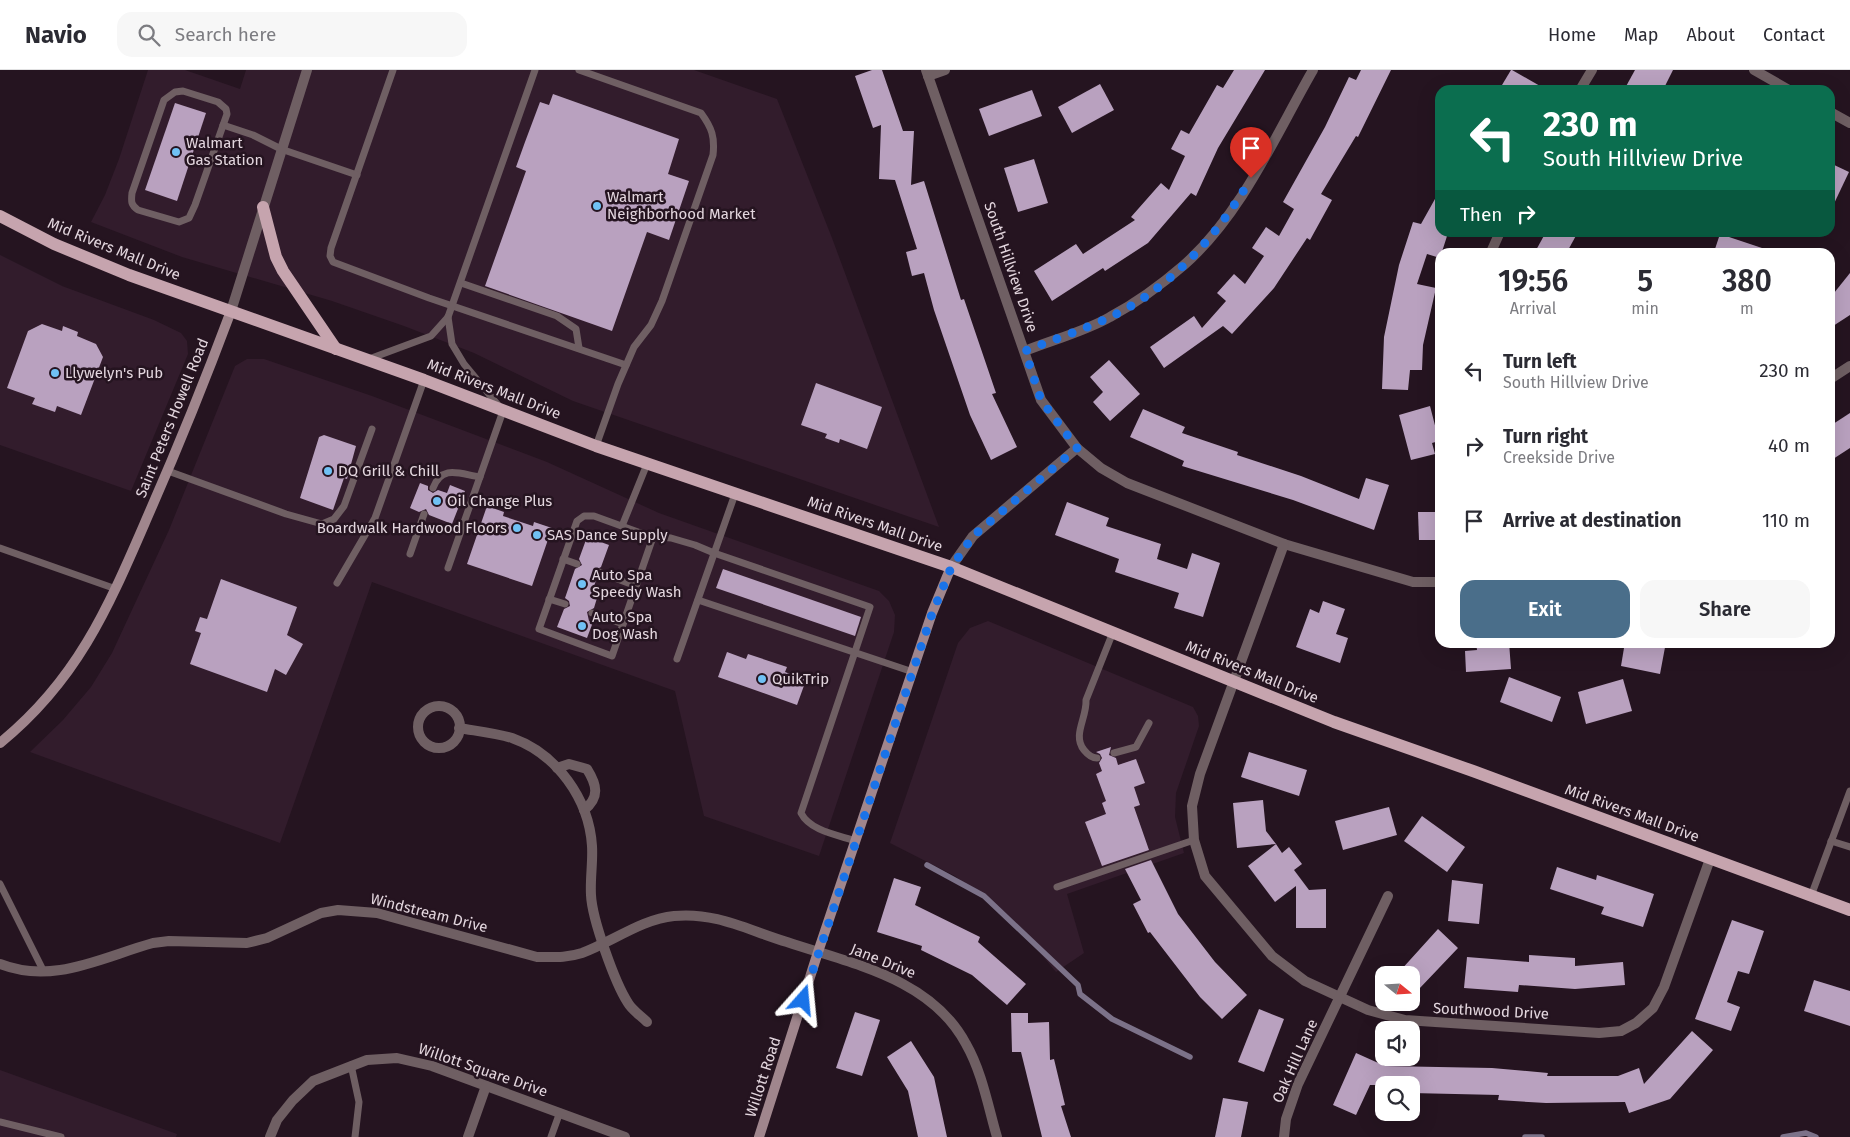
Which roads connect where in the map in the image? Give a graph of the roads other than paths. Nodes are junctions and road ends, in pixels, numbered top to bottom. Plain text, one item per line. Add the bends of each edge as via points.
1 (306, 70) edge
2 (394, 70) edge
3 (535, 70) edge
4 (579, 70) edge
5 (945, 70) edge
6 (1313, 70) edge
7 (1592, 70) edge
8 (1754, 70) edge
9 (927, 73) edge
10 (1583, 85) edge
11 (1780, 85) edge
12 (1835, 115) edge
13 (1850, 123) edge
14 (223, 125) junction
15 (281, 149) junction
16 (358, 175) junction
17 (263, 207) junction
18 (0, 216) edge
19 (461, 283) junction
20 (453, 306) junction
21 (231, 311) junction
22 (448, 317) junction
23 (579, 348) junction
24 (336, 349) junction
25 (1025, 351) junction
26 (366, 360) junction
27 (626, 365) junction
28 (1850, 366) edge
29 (1835, 376) edge
30 (424, 380) junction
31 (503, 411) junction
32 (372, 428) dead end
33 (596, 446) junction
34 (1077, 448) junction
35 (647, 464) junction
36 (168, 471) junction
37 (480, 477) junction
38 (433, 488) dead end
39 (735, 494) junction
40 (424, 514) dead end
41 (622, 526) junction
42 (653, 537) junction
43 (1284, 544) junction
44 (0, 548) edge
45 (714, 553) junction
46 (410, 554) dead end
47 (564, 559) junction
48 (577, 564) dead end
49 (448, 568) dead end
50 (951, 568) junction
51 (599, 572) dead end
52 (337, 582) dead end
53 (1435, 582) edge
54 (636, 586) junction
55 (116, 589) junction
56 (550, 599) junction
57 (698, 600) junction
58 (565, 604) dead end
59 (592, 613) dead end
60 (623, 624) junction
61 (1112, 632) junction
62 (855, 653) junction
63 (677, 659) dead end
64 (912, 672) junction
65 (1232, 683) junction
66 (1149, 723) dead end
67 (459, 728) junction
68 (0, 743) edge
69 (1114, 753) dead end
70 (1097, 758) dead end
71 (558, 768) junction
72 (1850, 791) edge
73 (584, 810) junction
74 (1194, 840) junction
75 (856, 841) junction
76 (1831, 841) junction
77 (1850, 847) edge
78 (1710, 859) junction
79 (0, 884) edge
80 (1057, 887) dead end
81 (1388, 896) dead end
82 (1810, 896) junction
83 (1850, 910) edge
84 (604, 944) junction
85 (818, 952) junction
86 (0, 964) edge
87 (44, 972) junction
88 (1339, 998) junction
89 (647, 1022) dead end
90 (351, 1065) junction
91 (486, 1086) junction
92 (560, 1112) junction
93 (0, 1122) edge
94 (62, 1137) edge
95 (270, 1137) edge
96 (355, 1137) edge
97 (468, 1137) edge
98 (551, 1137) edge
99 (625, 1137) edge
100 (760, 1137) edge
101 (997, 1137) edge
102 (1284, 1137) edge

1 - 15 street, Saint Peters Howell Road
2 - 16 lane
3 - 19 lane
4 - 27 lane via 701,113 715,137 713,154 662,301
5 - 9 street
6 - 25 street via 1242,194 1185,265 1149,294 1108,318
7 - 10 street
8 - 11 street
9 - 25 street, South Hillview Drive
12 - 13 street
14 - 14 lane via 189,218 178,222 133,206 132,194 164,100 169,95 183,92 223,104 227,114
14 - 15 lane
15 - 16 lane
15 - 17 street, Saint Peters Howell Road
16 - 20 lane via 331,248 333,262
17 - 21 street, Saint Peters Howell Road
17 - 24 main road via 276,257 283,271
18 - 21 main road, Mid Rivers Mall Drive via 89,259
19 - 20 lane
19 - 23 lane via 557,316 576,330
20 - 22 lane
20 - 23 lane
21 - 24 main road, Mid Rivers Mall Drive
21 - 36 main road, Saint Peters Howell Road
22 - 26 lane via 431,336
22 - 31 lane via 452,344 464,364
23 - 27 lane
24 - 26 main road, Mid Rivers Mall Drive
25 - 34 street, South Hillview Drive via 1041,400
26 - 30 main road, Mid Rivers Mall Drive
27 - 33 lane
28 - 29 street
30 - 31 main road, Mid Rivers Mall Drive
30 - 52 lane via 375,518
31 - 33 main road, Mid Rivers Mall Drive
31 - 37 lane
32 - 36 lane via 344,506 334,519 322,524
33 - 35 main road, Mid Rivers Mall Drive
34 - 43 street, South Hillview Drive via 1101,468 1127,483
34 - 50 street, Willott Road via 973,536
35 - 39 main road, Mid Rivers Mall Drive
35 - 41 lane
36 - 55 main road, Saint Peters Howell Road
37 - 38 lane via 452,472 442,474 437,477
37 - 49 lane
39 - 45 lane
39 - 50 main road, Mid Rivers Mall Drive
40 - 46 lane
41 - 42 lane
41 - 47 lane via 594,516 584,516 577,521
42 - 45 lane via 671,538
42 - 54 lane
43 - 53 street, South Hillview Drive via 1413,582
43 - 65 street, Southwood Drive
44 - 55 lane
45 - 57 lane
45 - 62 lane via 870,606
47 - 48 lane
47 - 56 lane
50 - 61 main road, Mid Rivers Mall Drive
50 - 64 main road, Willott Road
51 - 54 lane
54 - 60 lane
55 - 68 main road, Saint Peters Howell Road via 96,629 64,679 41,706
56 - 58 lane
56 - 60 lane via 539,629 612,656
57 - 62 lane
57 - 63 lane
59 - 60 lane
61 - 65 main road, Mid Rivers Mall Drive
61 - 70 lane via 1086,700 1079,730 1078,741 1088,755
62 - 64 lane
62 - 75 lane via 801,814 814,827
64 - 75 main road, Willott Road
65 - 74 street, Southwood Drive via 1192,806
65 - 78 main road, Mid Rivers Mall Drive
66 - 69 lane via 1136,746
67 - 67 street via 454,712 441,706 422,714 418,727 427,744 440,748 452,743
67 - 71 street via 511,738 529,746
71 - 73 street
71 - 73 street via 569,764 587,769 596,783 596,795
72 - 76 lane
73 - 84 street via 592,844 593,913
74 - 80 lane
74 - 88 street, Southwood Drive via 1205,876 1272,956
75 - 85 main road, Willott Road
76 - 77 lane
76 - 82 lane
78 - 82 main road, Mid Rivers Mall Drive
78 - 88 street, Southwood Drive via 1664,987 1653,1008 1636,1023 1620,1031 1405,1020
79 - 87 lane
81 - 88 street, Oak Hill Lane
82 - 83 main road, Mid Rivers Mall Drive
84 - 85 street, Windstream Drive via 651,922 672,916 696,915 722,918
84 - 87 street, Windstream Drive via 561,957 537,956 377,913 338,910 321,913 267,938 247,943 153,943 82,966
84 - 89 street via 628,1004
85 - 100 main road, Willott Road
85 - 101 street, Jane Drive via 905,984 942,1011 957,1028 980,1073
86 - 87 street, Windstream Drive via 12,969
88 - 102 street, Oak Hill Lane via 1298,1084 1286,1119
90 - 91 street, Willott Square Drive via 367,1060 397,1058 432,1066
90 - 95 street, Willott Square Drive via 313,1081 282,1114
90 - 96 lane via 359,1102
91 - 92 street, Willott Square Drive
91 - 97 street
92 - 98 lane
92 - 99 street, Willott Square Drive
93 - 94 lane

